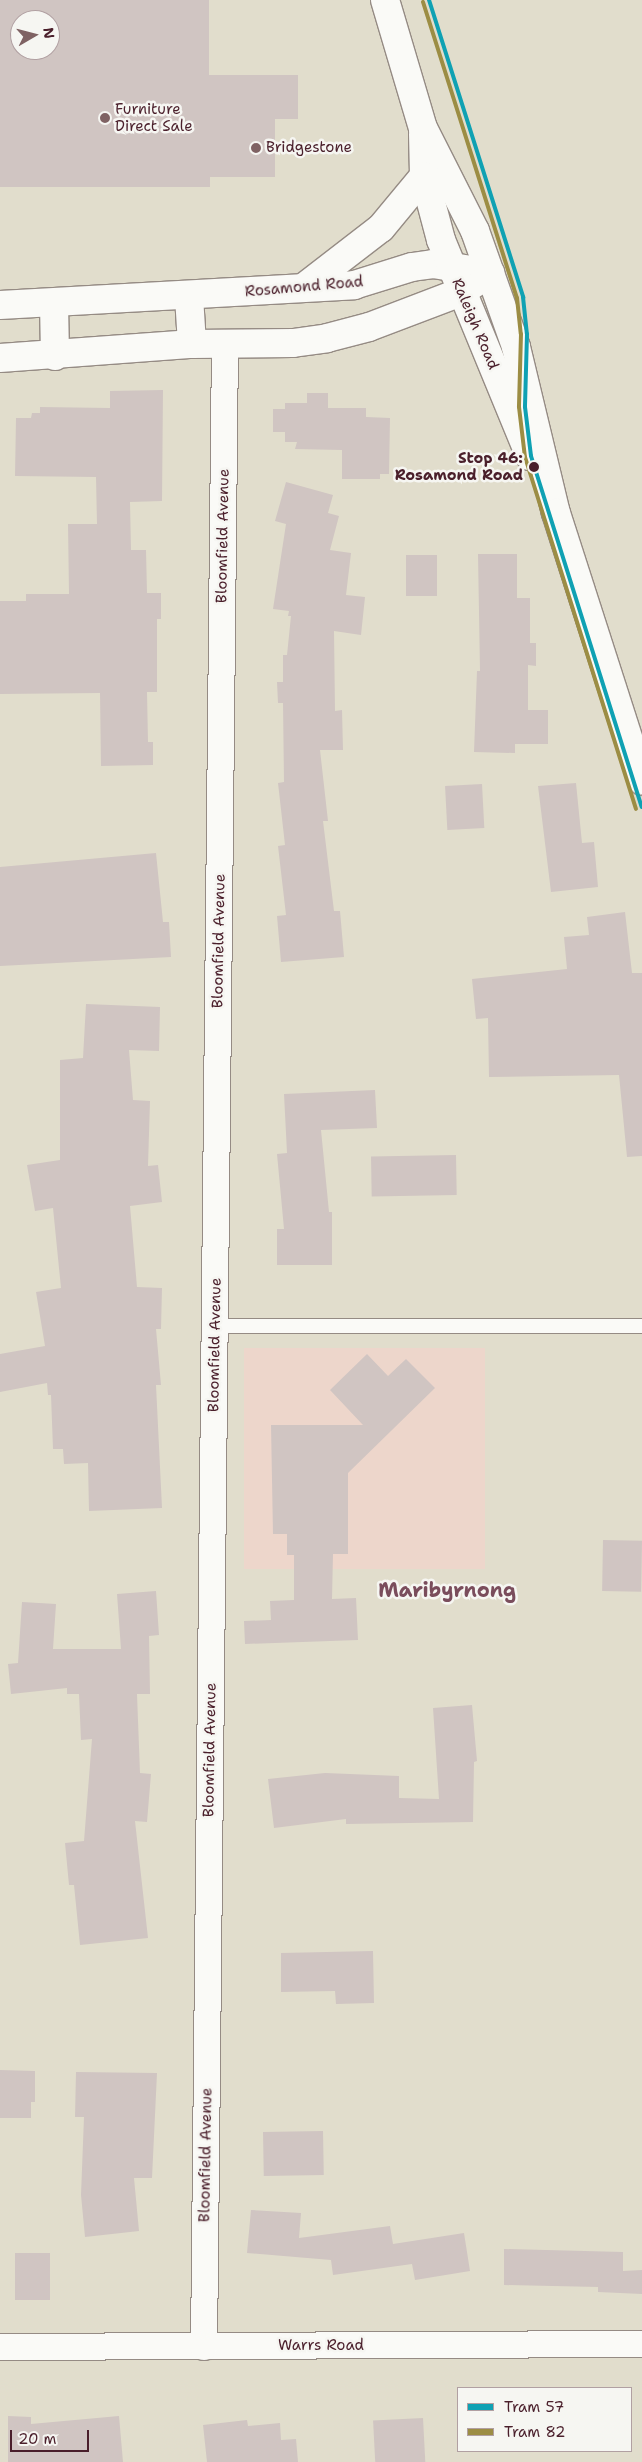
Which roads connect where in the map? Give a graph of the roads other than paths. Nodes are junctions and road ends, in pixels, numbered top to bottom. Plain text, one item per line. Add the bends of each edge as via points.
1 (385, 0) edge
2 (423, 128) junction
3 (424, 176) junction
4 (451, 266) junction
5 (490, 273) junction
6 (303, 288) junction
7 (461, 292) junction
8 (189, 297) junction
9 (54, 303) junction
10 (0, 305) edge
11 (192, 344) junction
12 (225, 344) junction
13 (55, 356) junction
14 (0, 358) edge
15 (556, 513) junction
16 (642, 781) edge
17 (215, 1326) junction
18 (642, 1326) edge
19 (642, 2344) edge
20 (0, 2347) edge
21 (204, 2347) junction

1 - 2 street, Raleigh Road
2 - 3 street, Raleigh Road
2 - 5 street, Raleigh Road via 475,231
3 - 4 street, Raleigh Road
3 - 6 street via 377,232
4 - 5 street, Rosamond Road
4 - 6 street, Rosamond Road via 412,267 354,285
4 - 7 street, Raleigh Road
5 - 7 street
5 - 15 street, Raleigh Road via 525,377
6 - 8 street, Rosamond Road
7 - 12 street via 369,327 327,338 293,343
7 - 15 street, Raleigh Road
8 - 9 street, Rosamond Road
8 - 11 street
9 - 10 street, Rosamond Road
9 - 13 street
11 - 12 street
11 - 13 street
12 - 17 street, Bloomfield Avenue
13 - 14 street
15 - 16 street, Raleigh Road
17 - 18 lane
17 - 21 street, Bloomfield Avenue
19 - 21 street, Warrs Road
20 - 21 street, Warrs Road

